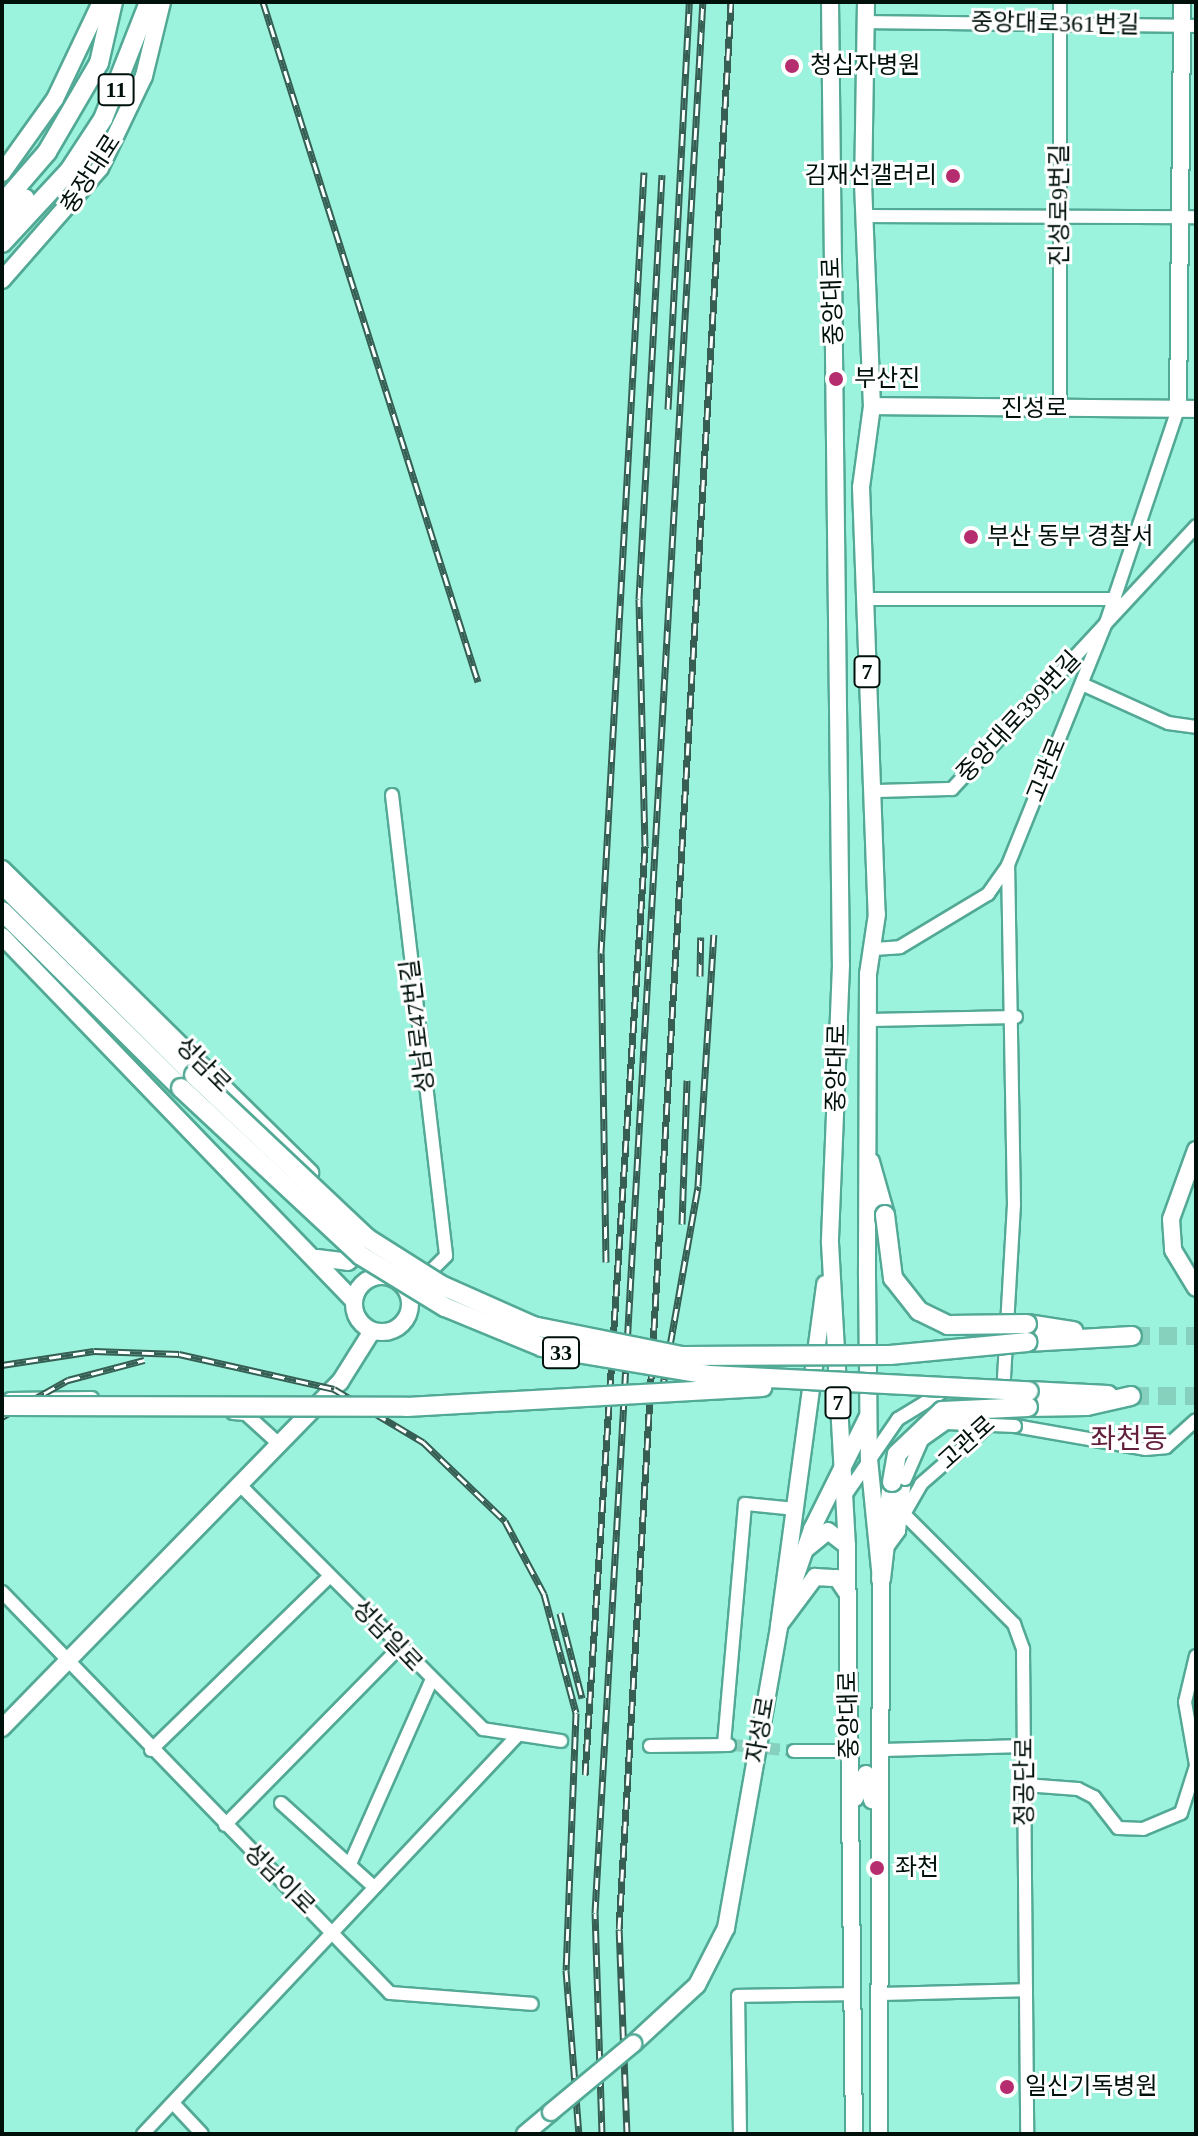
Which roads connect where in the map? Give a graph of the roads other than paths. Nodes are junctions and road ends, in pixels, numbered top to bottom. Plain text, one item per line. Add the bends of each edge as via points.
1 (101, 2) edge
2 (113, 2) edge
3 (149, 2) edge
4 (162, 2) edge
5 (830, 2) edge
6 (866, 2) edge
7 (1060, 2) edge
8 (1182, 2) edge
9 (865, 22) junction
10 (1060, 24) junction
11 (1189, 26) edge
12 (58, 161) junction
13 (2, 173) edge
14 (2, 204) edge
15 (867, 216) junction
16 (1060, 217) junction
17 (1188, 217) edge
18 (2, 222) edge
19 (2, 243) edge
20 (2, 280) edge
21 (872, 406) junction
22 (1060, 409) junction
23 (1178, 409) junction
24 (1196, 409) edge
25 (1196, 526) edge
26 (866, 599) junction
27 (1115, 599) junction
28 (1106, 623) junction
29 (1082, 684) junction
30 (1196, 727) edge
31 (874, 791) junction
32 (392, 795) dead end
33 (1008, 865) junction
34 (2, 869) edge
35 (2, 884) edge
36 (2, 911) edge
37 (2, 936) edge
38 (874, 949) junction
39 (1016, 1017) junction
40 (870, 1020) junction
41 (188, 1081) junction
42 (1196, 1150) edge
43 (870, 1162) junction
44 (369, 1241) junction
45 (830, 1243) junction
46 (317, 1258) junction
47 (388, 1275) junction
48 (1196, 1288) edge
49 (409, 1293) junction
50 (354, 1301) junction
51 (372, 1331) junction
52 (1027, 1333) junction
53 (1124, 1336) tunnel mouth
54 (1005, 1375) junction
55 (822, 1381) junction
56 (2, 1394) edge
57 (1131, 1396) tunnel mouth
58 (1028, 1399) junction
59 (2, 1405) edge
60 (235, 1407) junction
61 (868, 1415) junction
62 (1196, 1420) edge
63 (300, 1423) junction
64 (279, 1444) junction
65 (869, 1459) junction
66 (842, 1466) junction
67 (898, 1480) junction
68 (239, 1484) junction
69 (843, 1498) junction
70 (795, 1509) junction
71 (872, 1513) junction
72 (904, 1514) junction
73 (812, 1529) junction
74 (889, 1545) junction
75 (847, 1546) junction
76 (796, 1552) junction
77 (329, 1577) junction
78 (881, 1579) junction
79 (2, 1592) edge
80 (848, 1595) junction
81 (779, 1626) junction
82 (399, 1648) junction
83 (1196, 1656) edge
84 (66, 1664) junction
85 (431, 1681) junction
86 (2, 1728) edge
87 (517, 1736) junction
88 (561, 1741) dead end
89 (650, 1746) dead end
90 (1024, 1746) junction
91 (151, 1750) junction
92 (883, 1750) junction
93 (794, 1751) tunnel mouth
94 (850, 1751) junction
95 (1196, 1766) edge
96 (1025, 1785) junction
97 (281, 1803) dead end
98 (850, 1810) junction
99 (225, 1825) junction
100 (879, 1861) junction
101 (350, 1864) junction
102 (373, 1886) junction
103 (329, 1930) junction
104 (1026, 1990) junction
105 (853, 1994) junction
106 (878, 1994) junction
107 (532, 2004) dead end
108 (173, 2103) junction
109 (143, 2134) edge
110 (202, 2134) edge
111 (525, 2134) edge
112 (740, 2134) edge
113 (854, 2134) edge
114 (879, 2134) edge
115 (1027, 2134) edge

1 - 13 main road via 55,99
2 - 12 highway, 11 via 99,63
3 - 12 highway, 11 via 103,119
4 - 20 main road, 충장대로 via 144,76 100,168
5 - 45 main road, 중앙대로 / 7 via 841,965
6 - 9 main road, 중앙대로 / 7
7 - 10 street, 진성로9번길
8 - 11 main road, 고관로
9 - 10 street, 중앙대로361번길
9 - 15 main road, 중앙대로 / 7
10 - 11 street, 중앙대로361번길
10 - 16 street, 진성로9번길
11 - 17 main road, 고관로
12 - 14 highway, 11
12 - 18 highway, 11
12 - 19 highway, 11
15 - 16 street
15 - 21 main road, 중앙대로 / 7
16 - 17 street
16 - 22 street, 진성로9번길
17 - 23 main road, 고관로
21 - 22 main road, 진성로
21 - 26 main road, 중앙대로 / 7 via 861,487
22 - 23 main road, 진성로
23 - 24 main road, 진성로
23 - 27 street, 고관로
25 - 28 street, 중앙대로399번길
26 - 27 street
26 - 31 main road, 중앙대로 / 7
27 - 28 street, 고관로
28 - 29 street, 고관로
28 - 31 street, 중앙대로399번길 via 952,789
29 - 30 street via 1168,723
29 - 33 street, 고관로
31 - 38 main road, 중앙대로 / 7
32 - 49 street, 성남로47번길 via 446,1256
33 - 38 street via 988,894 900,947
33 - 39 street, 고관로
34 - 44 main road, 성남로 via 300,1163
35 - 41 highway, 성남로 / 33
36 - 41 highway, 성남로 / 33
37 - 46 main road
38 - 40 main road, 중앙대로 / 7
39 - 40 street
39 - 54 street, 고관로
40 - 43 main road, 중앙대로 / 7
41 - 52 highway, 33, bridge via 367,1238 441,1285 533,1326 682,1356 847,1356
41 - 55 highway, 33, bridge via 360,1255 492,1329 644,1369
42 - 48 main road via 1171,1219 1173,1250
43 - 52 highway, bridge via 885,1215 893,1278 919,1311 948,1325
43 - 61 main road, 중앙대로 / 7
44 - 46 main road via 348,1262
44 - 47 main road, 성남로
45 - 66 main road, 중앙대로 / 7
45 - 70 main road, 자성로
46 - 50 main road
47 - 49 main road
47 - 50 main road via 369,1278
49 - 51 main road via 406,1320 391,1331
50 - 51 main road via 358,1319
51 - 63 main road via 340,1382
52 - 53 highway, 33
54 - 65 street via 929,1395 898,1419
54 - 72 street, 고관로 via 1000,1414 921,1484
55 - 58 highway, 33, bridge
55 - 60 highway, bridge via 407,1407
56 - 60 highway, bridge via 142,1395
57 - 58 highway, 33
58 - 67 highway, bridge via 942,1411 897,1454
59 - 60 highway, bridge
59 - 63 street via 277,1404
59 - 64 street via 246,1414
61 - 65 main road, 중앙대로 / 7
61 - 66 main road
62 - 67 street, bridge via 1166,1447 1145,1449 1015,1426 946,1423 922,1440
63 - 64 main road
64 - 68 main road
65 - 69 street
65 - 71 main road, 중앙대로 / 7
66 - 69 main road, 중앙대로 / 7
66 - 73 main road
67 - 72 street
67 - 74 highway
68 - 77 street, 성남일로
68 - 84 main road
69 - 71 main road
69 - 73 main road
69 - 75 main road, 중앙대로 / 7
70 - 76 main road, 자성로
70 - 89 street via 745,1504 728,1745
71 - 78 main road, 중앙대로 / 7
72 - 74 street
72 - 90 street, 정공단로 via 1014,1624 1023,1649
73 - 76 main road
74 - 78 highway
75 - 76 main road via 828,1531
75 - 80 main road, 중앙대로 / 7
76 - 81 main road, 자성로
77 - 82 street, 성남일로
77 - 91 street
78 - 92 main road, 중앙대로 / 7
79 - 84 street, 성남이로
80 - 81 main road via 837,1578 815,1577
80 - 94 main road, 중앙대로 / 7
81 - 111 main road, 자성로, bridge via 726,1928 697,1985
82 - 85 street, 성남일로
82 - 99 street
83 - 95 street via 1185,1702
84 - 86 main road
84 - 91 street, 성남이로
85 - 87 street, 성남일로 via 483,1729
85 - 101 street
87 - 88 street, 성남일로
87 - 102 street
90 - 92 street, 중앙대로
90 - 96 street, 정공단로
91 - 99 street, 성남이로
92 - 100 main road, 중앙대로 / 7
93 - 94 street
94 - 98 main road, 중앙대로 / 7
95 - 96 street via 1181,1813 1143,1829 1118,1828 1094,1797 1078,1789
96 - 104 street, 정공단로
97 - 101 street
98 - 100 main road via 863,1776 870,1776
98 - 105 main road, 중앙대로 / 7
99 - 103 street, 성남이로
100 - 106 main road, 중앙대로 / 7
101 - 102 street
102 - 103 street
103 - 107 street, 성남이로 via 396,1997
103 - 108 street
104 - 106 street
104 - 115 street, 정공단로
105 - 112 street via 738,1996
105 - 113 main road, 중앙대로 / 7
106 - 114 main road, 중앙대로 / 7
108 - 109 street
108 - 110 street

